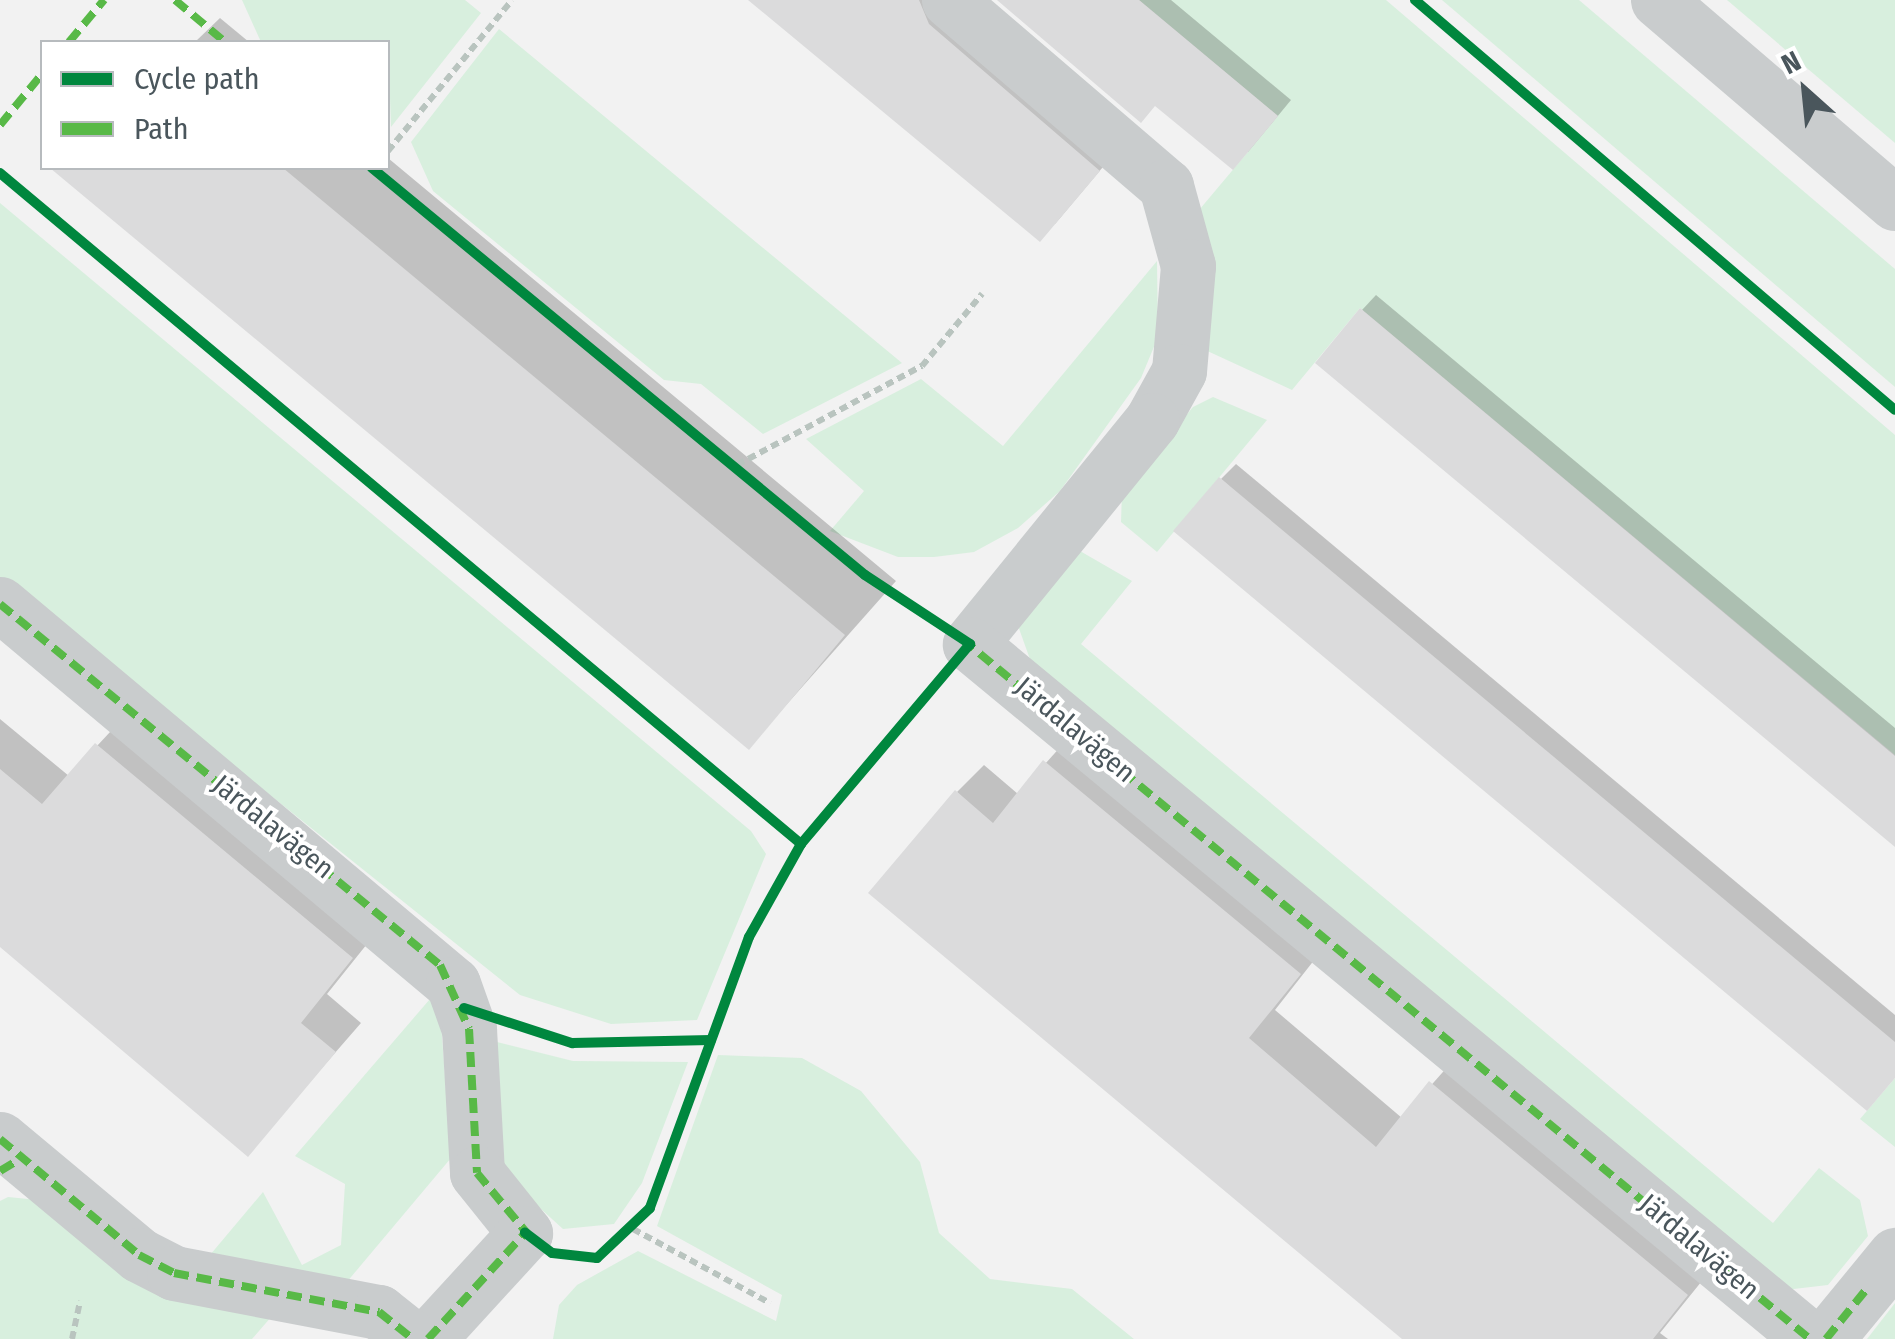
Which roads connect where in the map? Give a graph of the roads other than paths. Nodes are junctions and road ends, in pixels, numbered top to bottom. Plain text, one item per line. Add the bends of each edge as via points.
1 (949, 0) edge
2 (1658, 0) edge
3 (1895, 203) edge
4 (0, 604) edge
5 (7, 1156) edge
6 (1895, 1255) edge
7 (412, 1339) edge
8 (428, 1339) edge
9 (1810, 1339) edge
10 (1826, 1339) edge

1 - 9 street, Järdalavägen via 1166,186 1188,266 1179,371 1152,420 970,644
2 - 3 street
4 - 8 street, Järdalavägen via 454,984 469,1029 477,1172 524,1234
5 - 7 street via 139,1255 174,1273 379,1312
6 - 10 street

